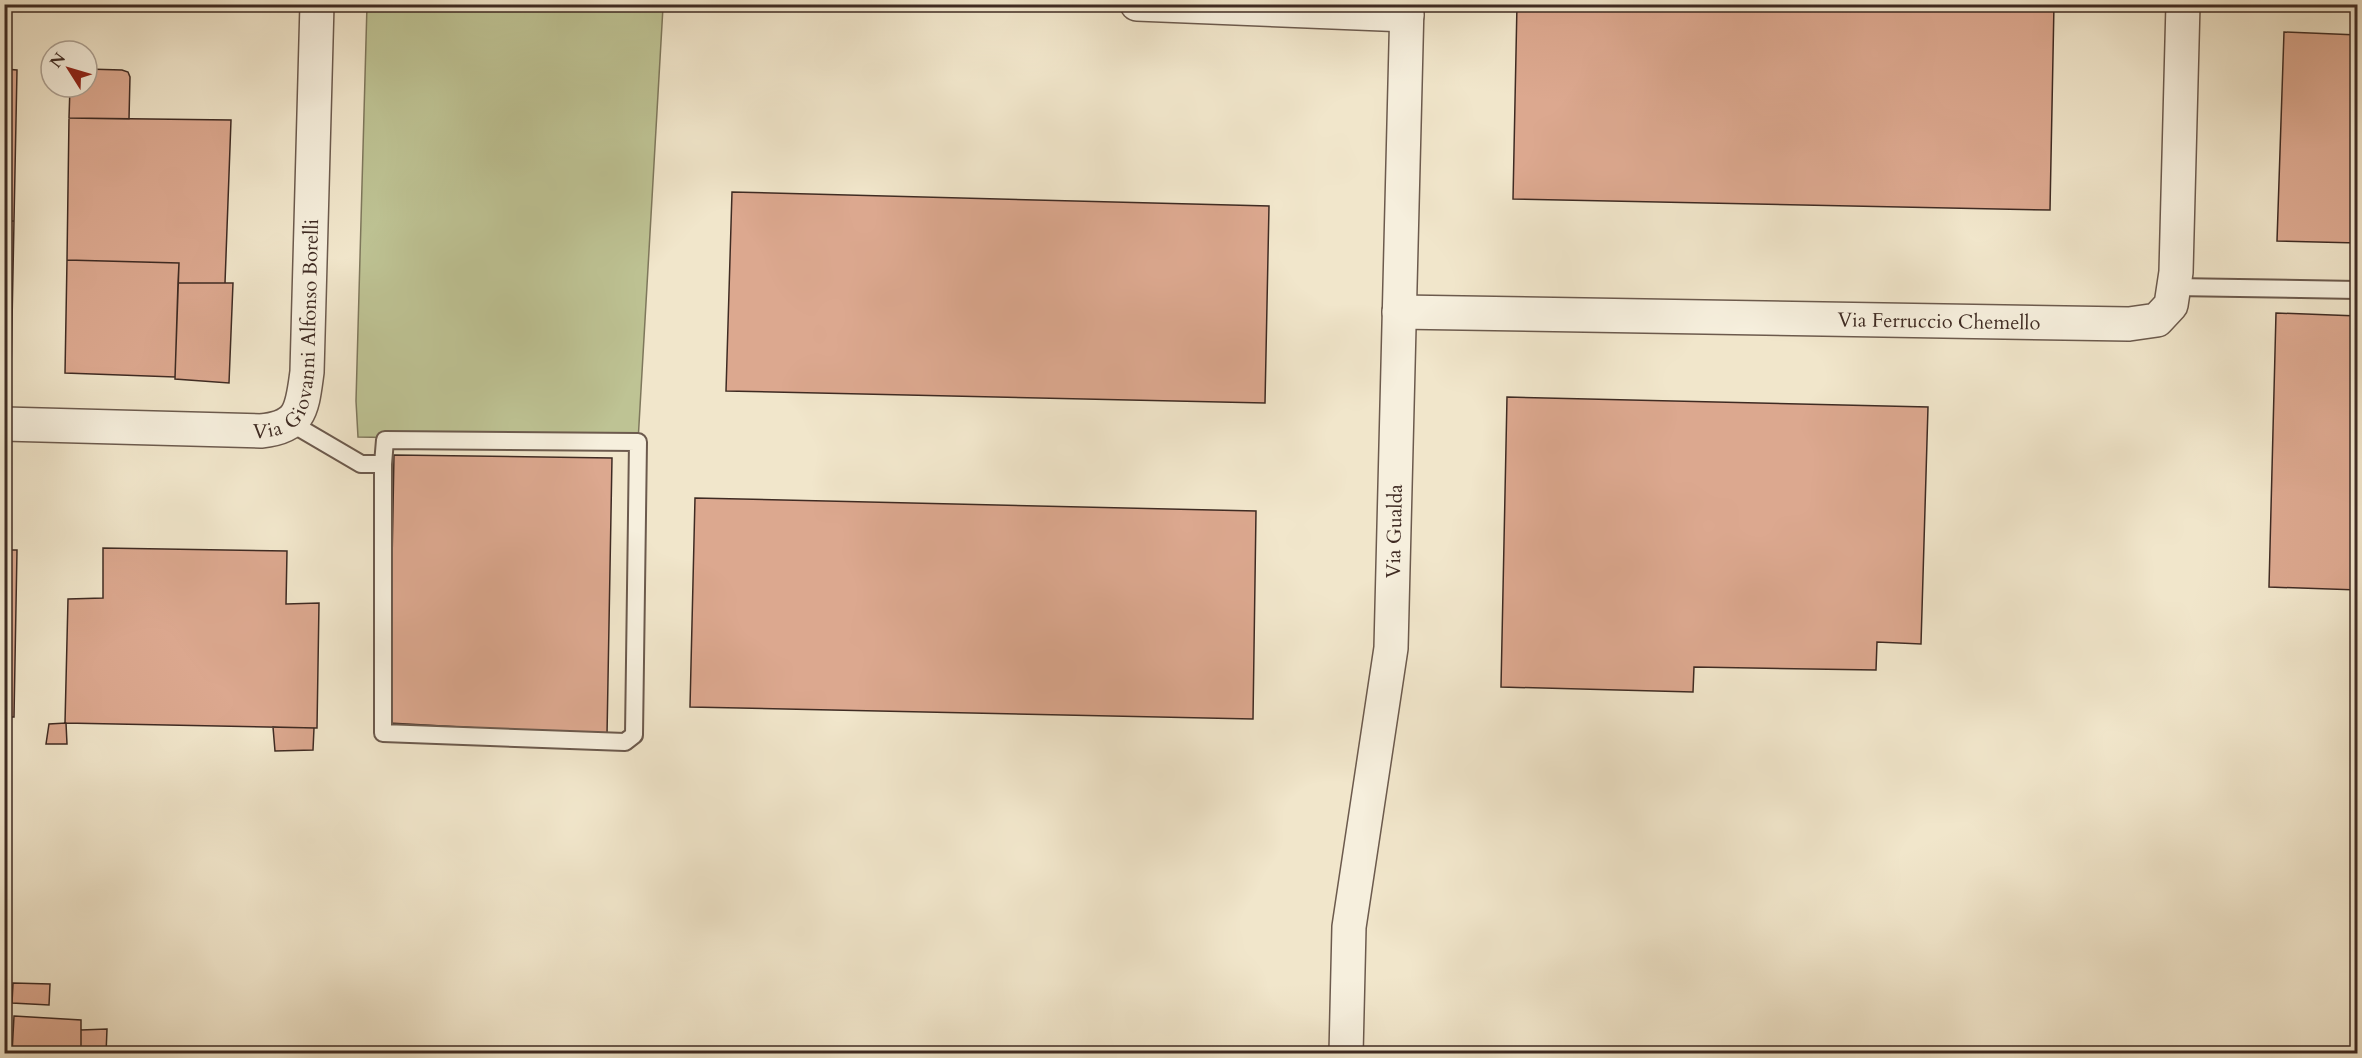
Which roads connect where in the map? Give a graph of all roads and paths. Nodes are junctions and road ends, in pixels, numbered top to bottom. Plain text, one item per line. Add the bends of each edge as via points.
1 (316, 4) edge
2 (1137, 4) edge
3 (2183, 4) edge
4 (1407, 10) edge
5 (2174, 287) junction
6 (2358, 290) edge
7 (1399, 312) junction
8 (291, 423) junction
9 (4, 424) edge
10 (383, 464) junction
11 (1346, 1053) edge

1 - 8 street, Via Giovanni Alfonso Borelli via 307,372 303,405
2 - 4 street
3 - 5 street, Via Ferruccio Chemello
4 - 7 street, Via Gualda
5 - 6 lane
5 - 7 street, Via Ferruccio Chemello via 2171,305 2157,320 2129,324
7 - 11 street, Via Gualda via 1391,648 1349,927
8 - 9 street, Via Giovanni Alfonso Borelli via 279,430 261,431
8 - 10 lane via 361,464
10 - 10 lane via 383,733 625,742 634,735 638,442 385,440

